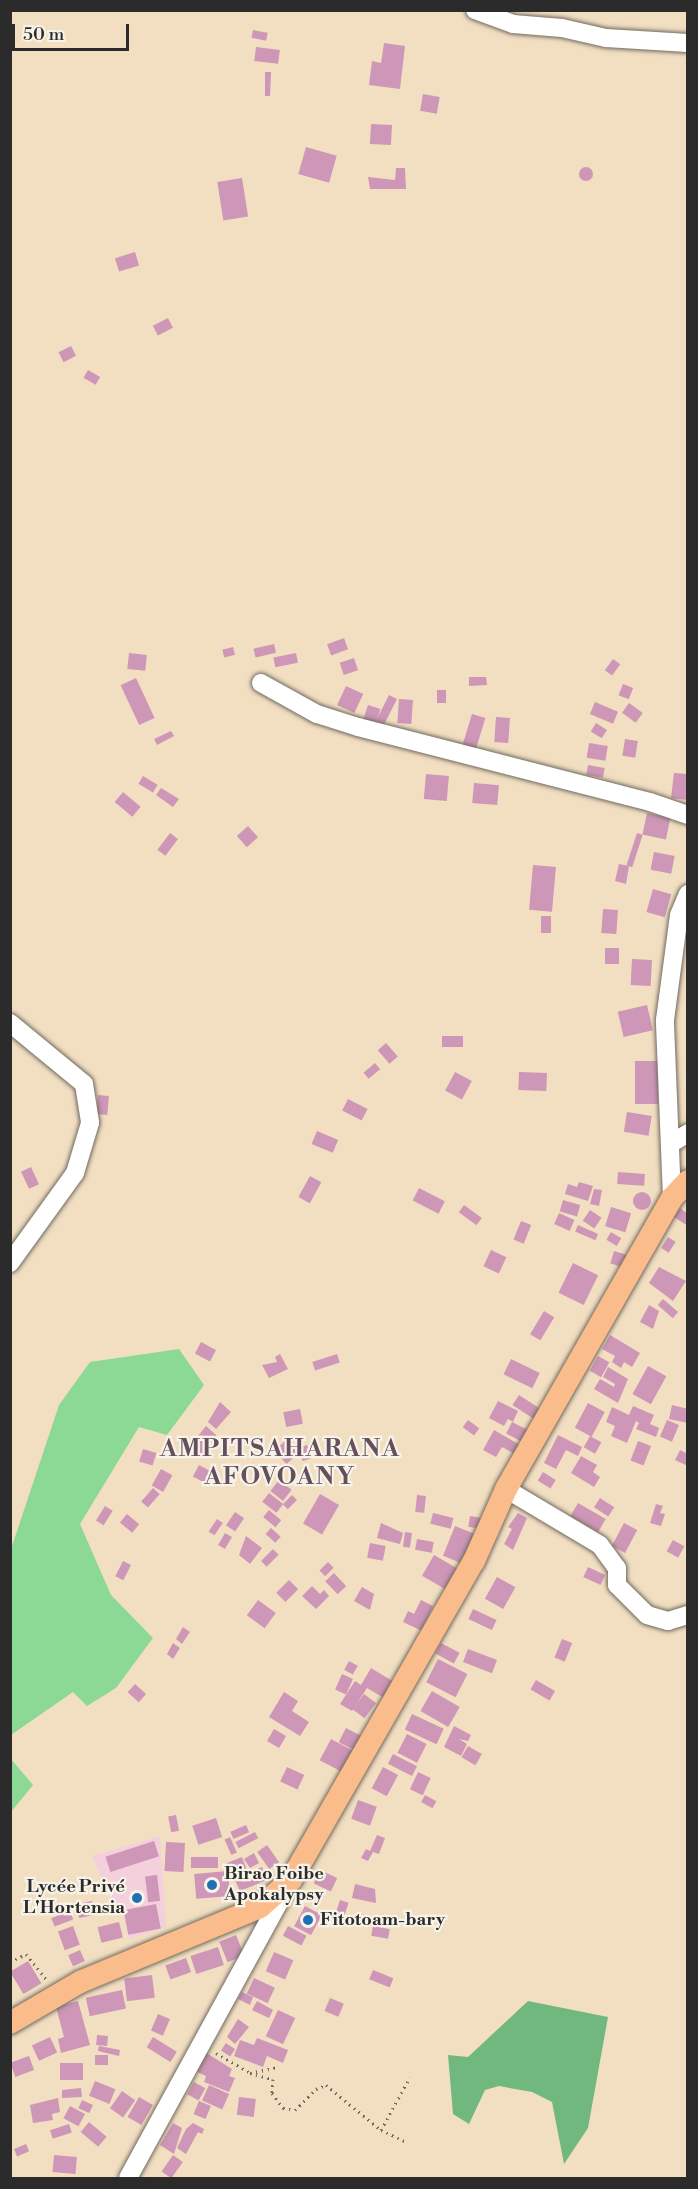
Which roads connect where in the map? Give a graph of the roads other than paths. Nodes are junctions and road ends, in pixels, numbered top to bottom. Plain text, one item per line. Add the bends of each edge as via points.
1 (475, 10) edge
2 (687, 43) edge
3 (261, 682) dead end
4 (687, 815) edge
5 (687, 894) edge
6 (10, 1023) edge
7 (687, 1133) edge
8 (670, 1144) junction
9 (680, 1190) edge
10 (10, 1263) edge
11 (506, 1489) junction
12 (687, 1615) edge
13 (291, 1880) junction
14 (10, 2023) edge
15 (128, 2178) edge

1 - 2 street via 513,24 562,28 606,38
3 - 4 street via 317,714 358,728 650,802
5 - 8 street via 679,915 665,1020
6 - 10 street via 84,1084 90,1123 75,1173
7 - 8 street
8 - 9 street
9 - 11 main road
11 - 12 street via 600,1545 617,1568 617,1585 646,1615 668,1621
11 - 13 main road via 474,1561
13 - 14 main road via 260,1907 80,1982
13 - 15 street

